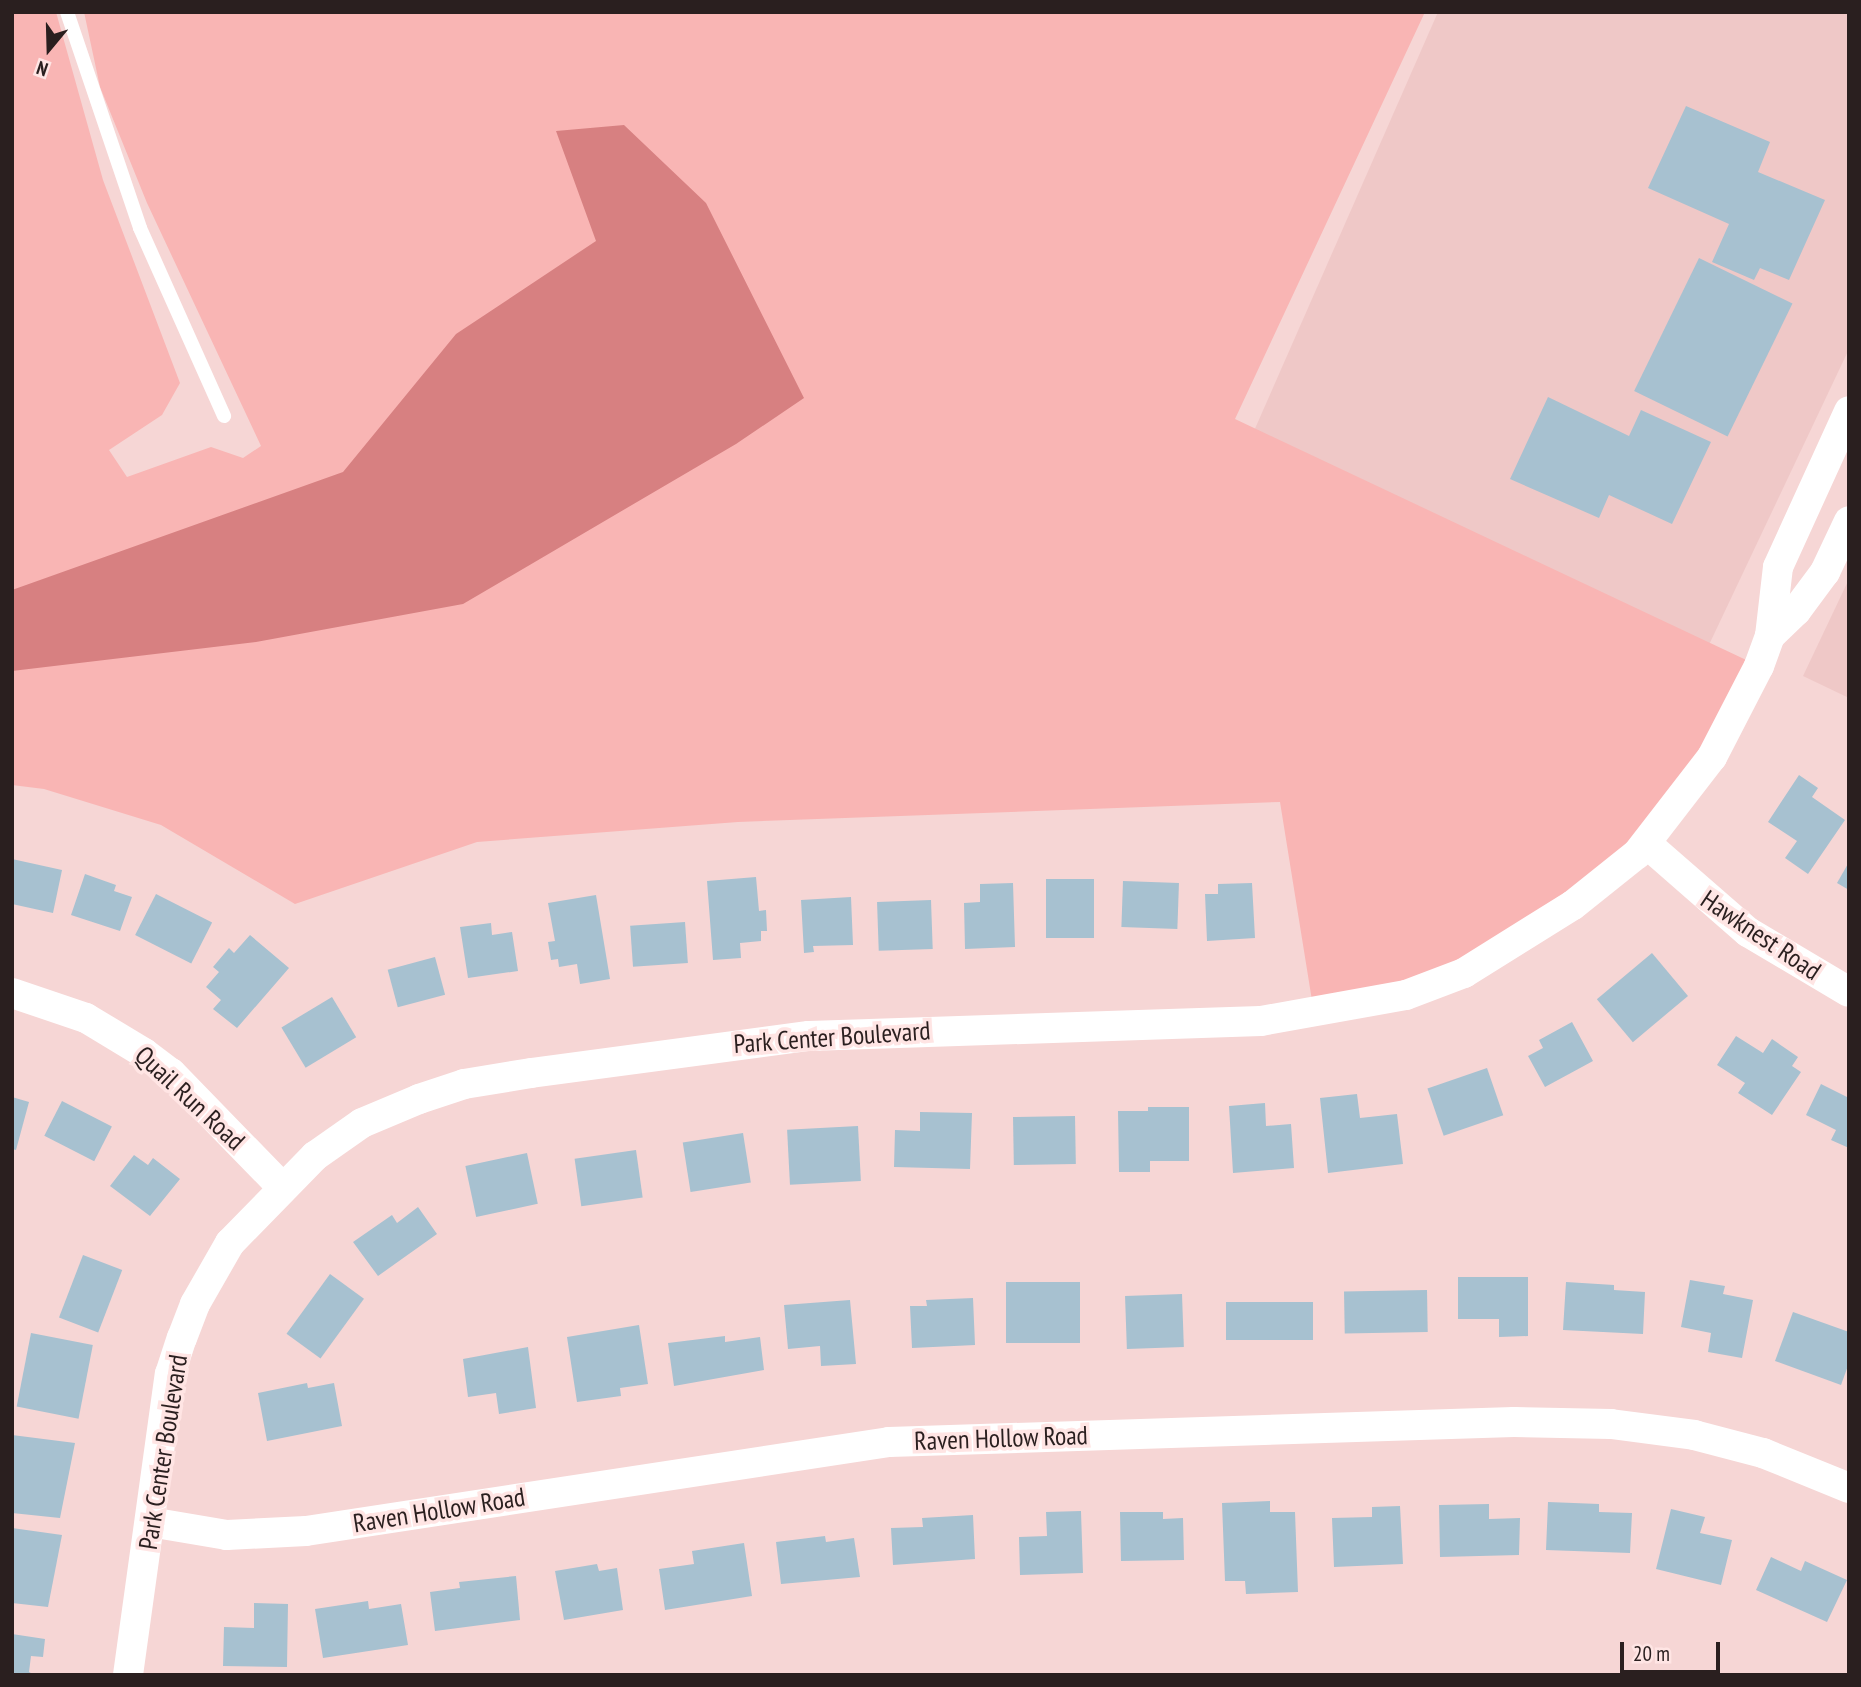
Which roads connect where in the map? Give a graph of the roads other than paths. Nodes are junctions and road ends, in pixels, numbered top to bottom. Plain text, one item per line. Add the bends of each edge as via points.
1 (67, 12) edge
2 (1849, 411) edge
3 (224, 416) dead end
4 (1849, 521) edge
5 (1770, 636) junction
6 (1647, 844) junction
7 (1849, 992) edge
8 (12, 993) edge
9 (281, 1186) junction
10 (1849, 1488) edge
11 (150, 1522) junction
12 (128, 1675) edge

1 - 3 lane via 139,228
2 - 5 street, Park Center Boulevard via 1778,567
4 - 5 street, Park Center Boulevard via 1825,572
5 - 6 street, Park Center Boulevard via 1728,733
6 - 7 street, Hawknest Road via 1748,932
6 - 9 street, Park Center Boulevard via 1573,905 1517,943 1464,973 1406,995 1261,1021 809,1037 464,1084 362,1124
8 - 9 street, Quail Run Road via 86,1018 145,1053 171,1073
9 - 11 street, Park Center Boulevard via 230,1243 195,1304 170,1374
10 - 11 street, Raven Hollow Road via 1763,1453 1694,1436 1611,1424 1514,1422 889,1442 306,1531 228,1535
11 - 12 street, Park Center Boulevard

